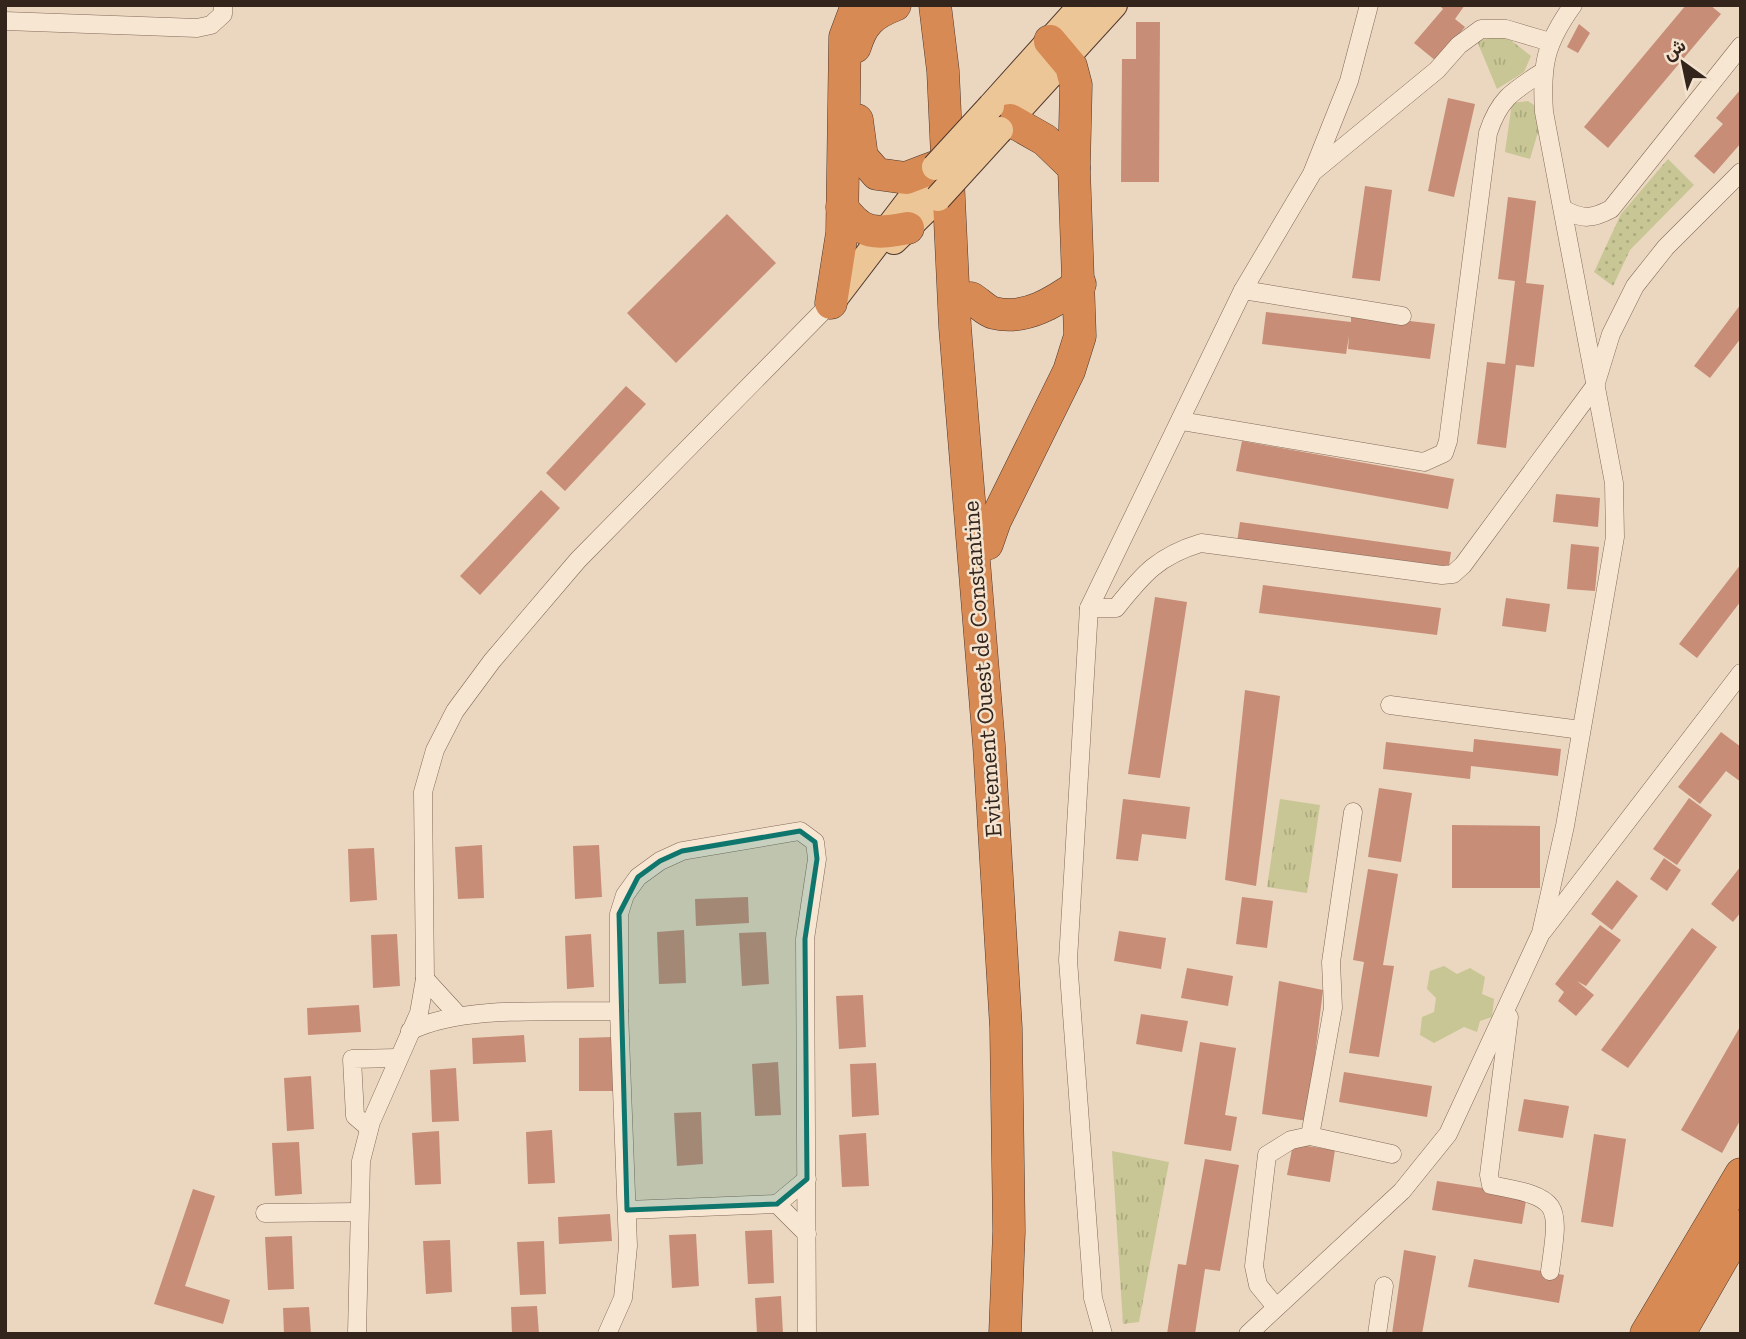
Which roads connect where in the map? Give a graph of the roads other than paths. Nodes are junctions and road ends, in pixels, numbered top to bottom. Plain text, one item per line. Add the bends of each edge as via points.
1 (223, 5) edge
2 (857, 5) edge
3 (895, 5) edge
4 (935, 5) edge
5 (955, 5) edge
6 (1082, 5) edge
7 (1114, 5) edge
8 (1370, 5) edge
9 (1573, 5) edge
10 (16, 16) edge
11 (1550, 42) junction
12 (1741, 46) edge
13 (1058, 50) junction
14 (943, 71) junction
15 (1541, 73) junction
16 (1001, 119) junction
17 (935, 167) junction
18 (1074, 168) junction
19 (1313, 172) junction
20 (1741, 172) edge
21 (842, 207) junction
22 (1563, 209) junction
23 (895, 230) junction
24 (1080, 284) junction
25 (1243, 290) junction
26 (971, 298) junction
27 (831, 303) junction
28 (1402, 316) dead end
29 (1595, 386) junction
30 (1181, 421) junction
31 (988, 544) junction
32 (1089, 608) junction
33 (1741, 673) edge
34 (1390, 705) dead end
35 (1581, 730) junction
36 (1353, 812) dead end
37 (1541, 933) junction
38 (425, 979) junction
39 (1512, 991) junction
40 (619, 1011) junction
41 (458, 1015) junction
42 (410, 1031) junction
43 (397, 1058) junction
44 (369, 1128) junction
45 (1310, 1136) junction
46 (1392, 1154) dead end
47 (1741, 1174) edge
48 (807, 1180) junction
49 (777, 1204) junction
50 (627, 1210) junction
51 (358, 1212) junction
52 (265, 1213) dead end
53 (1741, 1226) edge
54 (807, 1234) junction
55 (1550, 1270) dead end
56 (1384, 1286) dead end
57 (1671, 1297) junction
58 (1276, 1307) junction
59 (1099, 1328) edge
60 (357, 1334) edge
61 (607, 1334) edge
62 (807, 1334) edge
63 (1005, 1334) edge
64 (1028, 1334) edge
65 (1248, 1334) edge
66 (1377, 1334) edge
67 (1635, 1334) edge
68 (1646, 1334) edge
69 (1679, 1334) edge

1 - 10 street via 223,14 211,25 197,27
2 - 21 highway via 845,37
3 - 14 highway via 908,7 926,23
3 - 17 highway via 861,26 855,47 862,157 877,174 892,177 906,178
4 - 14 highway, Evitement Ouest de Constantine
5 - 26 highway, Evitement Ouest de Constantine
6 - 13 main road
7 - 13 main road
8 - 19 street via 1349,81
9 - 11 street
11 - 15 street
11 - 19 street via 1506,29 1481,29
12 - 22 street via 1611,209 1592,218
13 - 16 main road
13 - 18 highway via 1076,85
14 - 63 highway, Evitement Ouest de Constantine via 955,327 988,731 1006,1028 1009,1231
15 - 22 street
15 - 30 street via 1507,95 1488,133 1444,453 1424,462
16 - 17 main road, bridge
16 - 18 highway via 1045,140
16 - 23 main road, bridge via 938,198
17 - 23 main road
18 - 24 highway
19 - 25 street
20 - 29 street via 1666,247 1635,286 1611,334
21 - 23 highway via 867,231
21 - 27 highway via 841,257
22 - 29 street
23 - 27 main road
24 - 26 highway via 1055,303 1013,314 992,313
24 - 31 highway via 1080,336 1069,371
25 - 28 street
25 - 30 street
26 - 31 highway, Evitement Ouest de Constantine
27 - 38 street via 578,560 455,711 435,750 423,792
29 - 32 street via 1453,574 1200,543 1157,562 1116,608
29 - 35 street via 1614,483 1615,537
30 - 32 street
31 - 64 highway, Evitement Ouest de Constantine via 1013,909
32 - 59 street via 1068,960
33 - 37 street
34 - 35 street
35 - 37 street
36 - 45 street via 1331,961 1333,1008
37 - 39 street
38 - 41 street
38 - 42 street via 419,1013
39 - 55 street via 1489,1175 1492,1185 1535,1193 1553,1209 1558,1220
39 - 58 street via 1448,1134 1402,1191
40 - 41 street
40 - 48 street via 620,914 625,895 638,877 682,851 800,831 815,842 817,859 805,939
40 - 50 street
41 - 42 street
42 - 43 street
43 - 44 street
43 - 44 street via 352,1059 355,1116
44 - 51 street via 360,1161
45 - 46 street
45 - 58 street via 1291,1140 1267,1155 1254,1266 1258,1285
47 - 57 highway
48 - 49 street
48 - 54 street
49 - 50 street
49 - 54 street
50 - 61 street via 623,1298
51 - 52 street
51 - 60 street
53 - 69 highway
54 - 62 street
56 - 66 street
57 - 67 highway
57 - 68 highway
58 - 65 street

